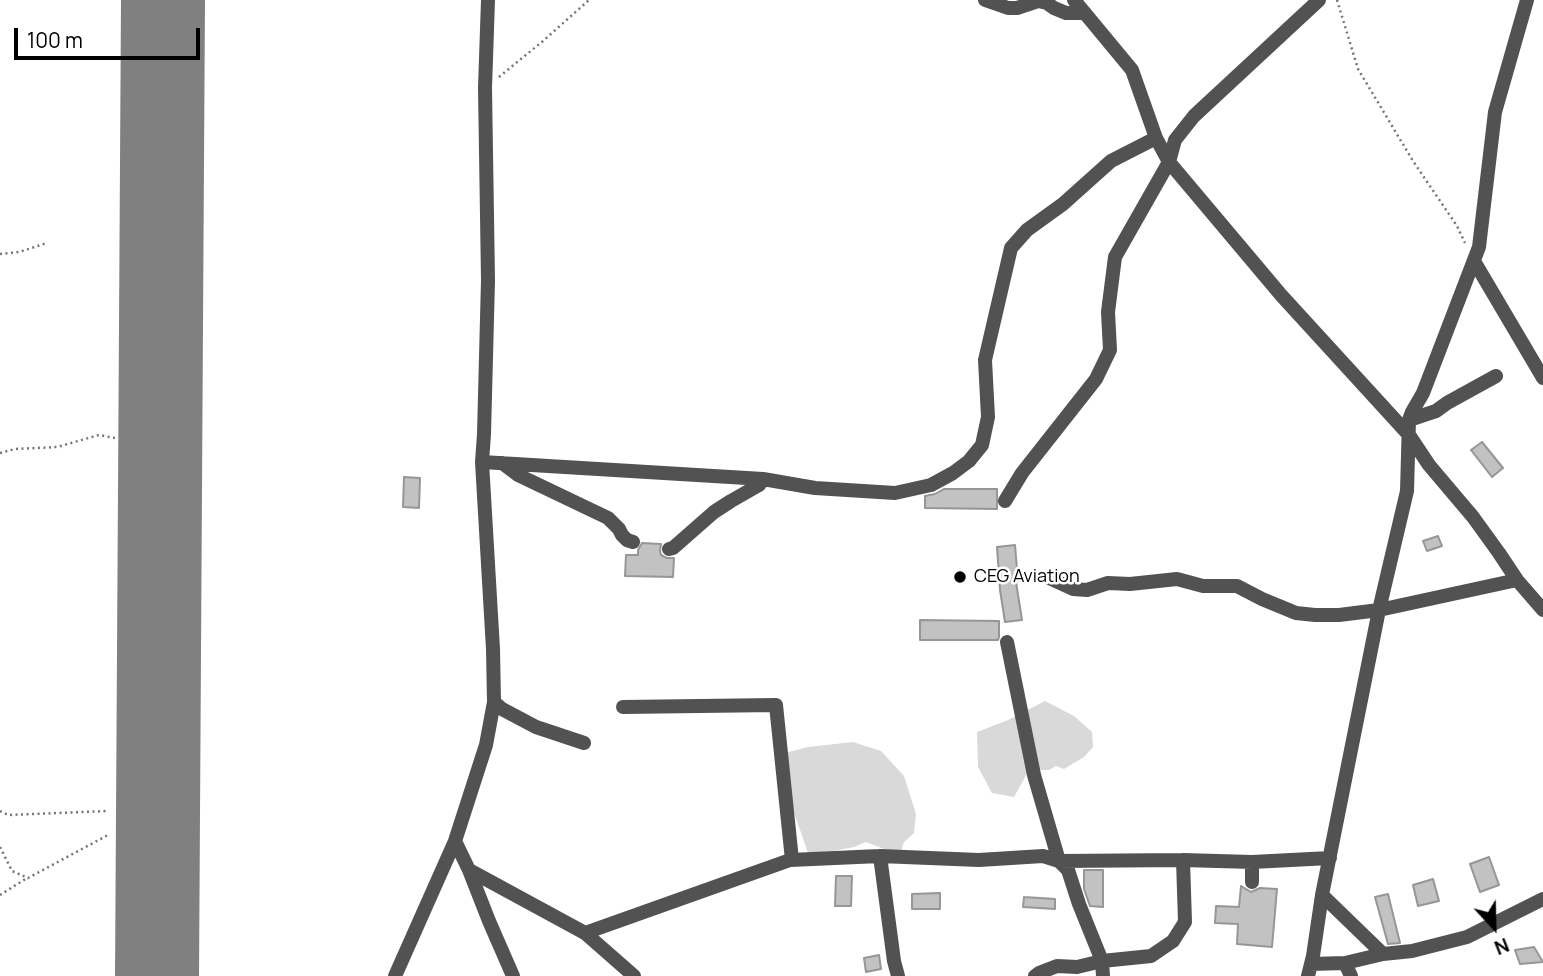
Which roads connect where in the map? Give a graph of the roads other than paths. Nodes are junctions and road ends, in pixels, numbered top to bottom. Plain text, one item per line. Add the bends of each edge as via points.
1 (488, 0) edge
2 (985, 0) edge
3 (1074, 0) edge
4 (1319, 0) edge
5 (1527, 0) edge
6 (1085, 13) junction
7 (1156, 138) junction
8 (1170, 162) junction
9 (1474, 261) junction
10 (1496, 376) dead end
11 (1543, 378) edge
12 (1409, 427) junction
13 (482, 462) junction
14 (502, 463) junction
15 (763, 479) junction
16 (1005, 501) dead end
17 (633, 542) dead end
18 (669, 549) dead end
19 (1049, 578) dead end
20 (1517, 580) junction
21 (1379, 610) junction
22 (1543, 610) edge
23 (1007, 642) dead end
24 (494, 702) junction
25 (623, 707) dead end
26 (584, 743) dead end
27 (455, 841) junction
28 (880, 856) junction
29 (1330, 858) junction
30 (792, 860) junction
31 (1183, 860) junction
32 (1059, 861) junction
33 (1252, 862) junction
34 (469, 870) junction
35 (1251, 883) dead end
36 (1322, 895) junction
37 (1543, 899) edge
38 (585, 933) junction
39 (1383, 954) junction
40 (1102, 969) edge
41 (1348, 969) edge
42 (1309, 970) edge
43 (395, 976) edge
44 (513, 976) edge
45 (635, 976) edge
46 (898, 976) edge
47 (1035, 976) edge

1 - 13 street via 488,280
2 - 6 street via 1008,8 1038,1 1066,13
3 - 6 street
4 - 8 street via 1195,116 1175,140
5 - 9 street via 1495,112
6 - 7 street via 1132,70
7 - 8 street
7 - 15 street via 1111,161 1027,229 1011,248 985,360 988,417 982,445 969,461 931,485 895,493
8 - 12 street via 1281,295
8 - 16 street via 1115,257 1108,312 1110,350 1096,379
9 - 11 street
9 - 12 street
10 - 12 street
12 - 20 street via 1429,465
12 - 21 street via 1407,491
13 - 14 street
13 - 24 street
14 - 15 street
14 - 17 street via 608,518
15 - 18 street
19 - 21 street via 1087,590 1108,583 1177,579 1203,586 1237,586 1296,612 1315,615
20 - 21 street
20 - 22 street
21 - 29 street
23 - 32 street via 1034,775
24 - 26 street via 536,727
24 - 27 street via 486,745
25 - 30 street via 776,705
27 - 34 street
27 - 43 street
28 - 30 street
28 - 32 street via 979,860 1043,856
28 - 46 street
29 - 33 street
29 - 36 street
30 - 38 street
31 - 32 street
31 - 33 street
31 - 40 street via 1185,922 1172,941 1151,956
32 - 40 street via 1068,870
33 - 35 street
34 - 38 street
34 - 44 street
36 - 39 street
36 - 42 street
37 - 39 street via 1467,937
38 - 45 street
39 - 41 street
40 - 47 street via 1057,966
41 - 42 street

